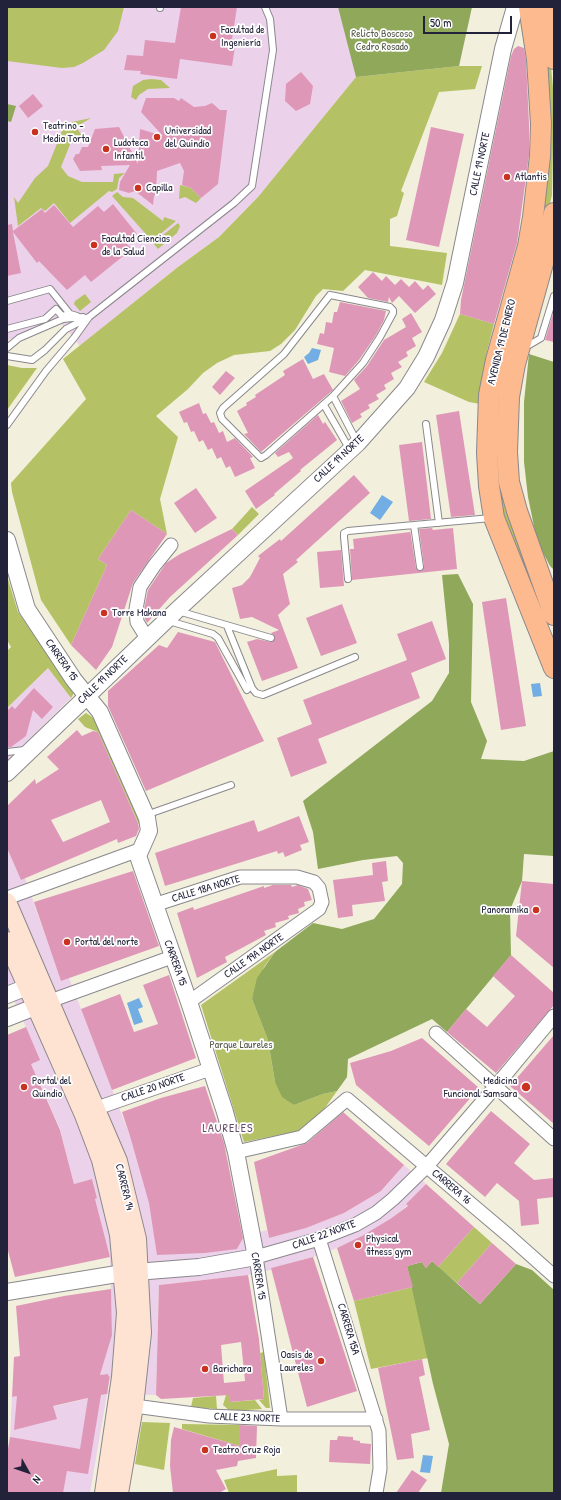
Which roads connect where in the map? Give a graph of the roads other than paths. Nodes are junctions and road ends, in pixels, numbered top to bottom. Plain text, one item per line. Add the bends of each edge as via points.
1 (265, 7) edge
2 (271, 7) edge
3 (515, 7) edge
4 (529, 7) edge
5 (549, 7) edge
6 (268, 14) junction
7 (554, 59) edge
8 (554, 220) edge
9 (554, 296) edge
10 (7, 301) edge
11 (70, 314) junction
12 (88, 317) junction
13 (77, 318) junction
14 (7, 329) edge
15 (7, 348) edge
16 (518, 352) junction
17 (7, 356) edge
18 (333, 396) junction
19 (324, 405) junction
20 (426, 424) dead end
21 (7, 425) edge
22 (354, 447) junction
23 (494, 518) junction
24 (439, 523) junction
25 (414, 525) junction
26 (7, 540) edge
27 (171, 545) dead end
28 (420, 567) dead end
29 (348, 579) dead end
30 (554, 612) edge
31 (171, 615) junction
32 (534, 619) junction
33 (227, 626) junction
34 (147, 638) junction
35 (271, 638) dead end
36 (355, 656) dead end
37 (554, 668) edge
38 (247, 690) dead end
39 (88, 695) junction
40 (31, 750) junction
41 (7, 752) edge
42 (7, 773) edge
43 (231, 785) dead end
44 (146, 815) junction
45 (139, 850) junction
46 (7, 898) edge
47 (7, 902) edge
48 (154, 905) junction
49 (319, 909) joint
50 (7, 941) edge
51 (172, 957) junction
52 (27, 987) junction
53 (7, 995) edge
54 (189, 1002) junction
55 (42, 1004) junction
56 (554, 1016) edge
57 (7, 1018) edge
58 (436, 1034) dead end
59 (210, 1069) junction
60 (496, 1086) junction
61 (97, 1108) junction
62 (554, 1139) edge
63 (236, 1152) junction
64 (427, 1166) junction
65 (319, 1239) junction
66 (256, 1257) junction
67 (131, 1272) junction
68 (554, 1276) edge
69 (7, 1292) edge
70 (126, 1404) junction
71 (281, 1419) junction
72 (376, 1419) junction
73 (104, 1493) edge
74 (119, 1493) edge
75 (376, 1493) edge

1 - 6 lane
2 - 6 lane
3 - 22 street, CALLE 19 NORTE via 504,46 455,282 443,320 426,357 407,388
4 - 23 main road, AVENIDA 19 DE ENERO via 537,59 540,156 528,246 496,360 489,395 487,453
5 - 7 main road
6 - 12 lane via 273,50 252,186
8 - 16 main road, AVENIDA 19 DE ENERO
9 - 16 lane via 541,338
10 - 11 lane via 50,289
11 - 13 lane
11 - 14 lane via 62,316 56,309 45,319
12 - 13 lane
12 - 17 lane via 66,329 32,360
12 - 21 lane
13 - 15 lane via 63,319 34,331 19,338
16 - 30 main road, AVENIDA 19 DE ENERO via 509,397 507,423 509,482 516,511
18 - 19 lane
18 - 19 lane via 363,363 380,338 393,313 390,307 330,295 284,354 222,408 220,413 222,419 261,458
18 - 22 lane
19 - 22 lane
20 - 24 lane
22 - 31 street, CALLE 19 NORTE
23 - 24 lane
23 - 32 main road, AVENIDA 19 DE ENERO
24 - 25 lane
25 - 28 lane
25 - 29 lane via 348,530 344,533
26 - 39 street, CARRERA 15 via 27,609 74,680
27 - 34 street via 140,587 136,609 137,622
30 - 32 street
31 - 33 lane
31 - 34 street, CALLE 19 NORTE
31 - 38 lane via 218,638
32 - 37 main road, AVENIDA 19 DE ENERO
33 - 35 lane
33 - 36 lane via 252,688 256,693 263,695
34 - 39 street, CALLE 19 NORTE
39 - 40 street, CALLE 19 NORTE
39 - 44 street, CARRERA 15 via 100,712
40 - 41 lane
40 - 42 street, CALLE 19 NORTE
43 - 44 lane
44 - 45 street, CARRERA 15 via 148,831
45 - 46 street
45 - 48 street, CARRERA 15 via 138,856
47 - 55 main road, CARRERA 14
48 - 49 street, CALLE 18A NORTE via 240,877 297,877 306,878 319,888 322,902
48 - 51 street, CARRERA 15
49 - 54 street, CALLE 19A NORTE
50 - 52 main road, CARRERA 14
51 - 54 street, CARRERA 15
51 - 55 street
52 - 53 street
52 - 55 main road, CARRERA 14
54 - 59 street, CARRERA 15
55 - 57 street
55 - 61 main road, CARRERA 14
55 - 67 main road, CARRERA 14 via 101,1160
56 - 60 street, CALLE 22 NORTE
58 - 60 street
59 - 61 street, CALLE 20 NORTE
59 - 63 street, CARRERA 15
60 - 62 street
60 - 64 street, CALLE 22 NORTE
61 - 67 main road, CARRERA 14 via 118,1161 137,1240
63 - 64 street, CARRERA 16 via 302,1137 347,1099
63 - 66 street, CARRERA 15
64 - 65 street, CALLE 22 NORTE via 376,1213 355,1225
64 - 68 street, CARRERA 16
65 - 66 street, CALLE 22 NORTE
65 - 72 street, CARRERA 15A
66 - 67 street, CALLE 22 NORTE via 199,1267
66 - 71 street, CARRERA 15
67 - 69 street, CALLE 22 NORTE
67 - 70 main road, CARRERA 14 via 126,1313
70 - 71 street, CALLE 23 NORTE via 209,1416
70 - 73 main road, CARRERA 14
70 - 74 main road, CARRERA 14
71 - 72 street, CALLE 23 NORTE
72 - 75 street, CARRERA 15A via 380,1443 380,1469

